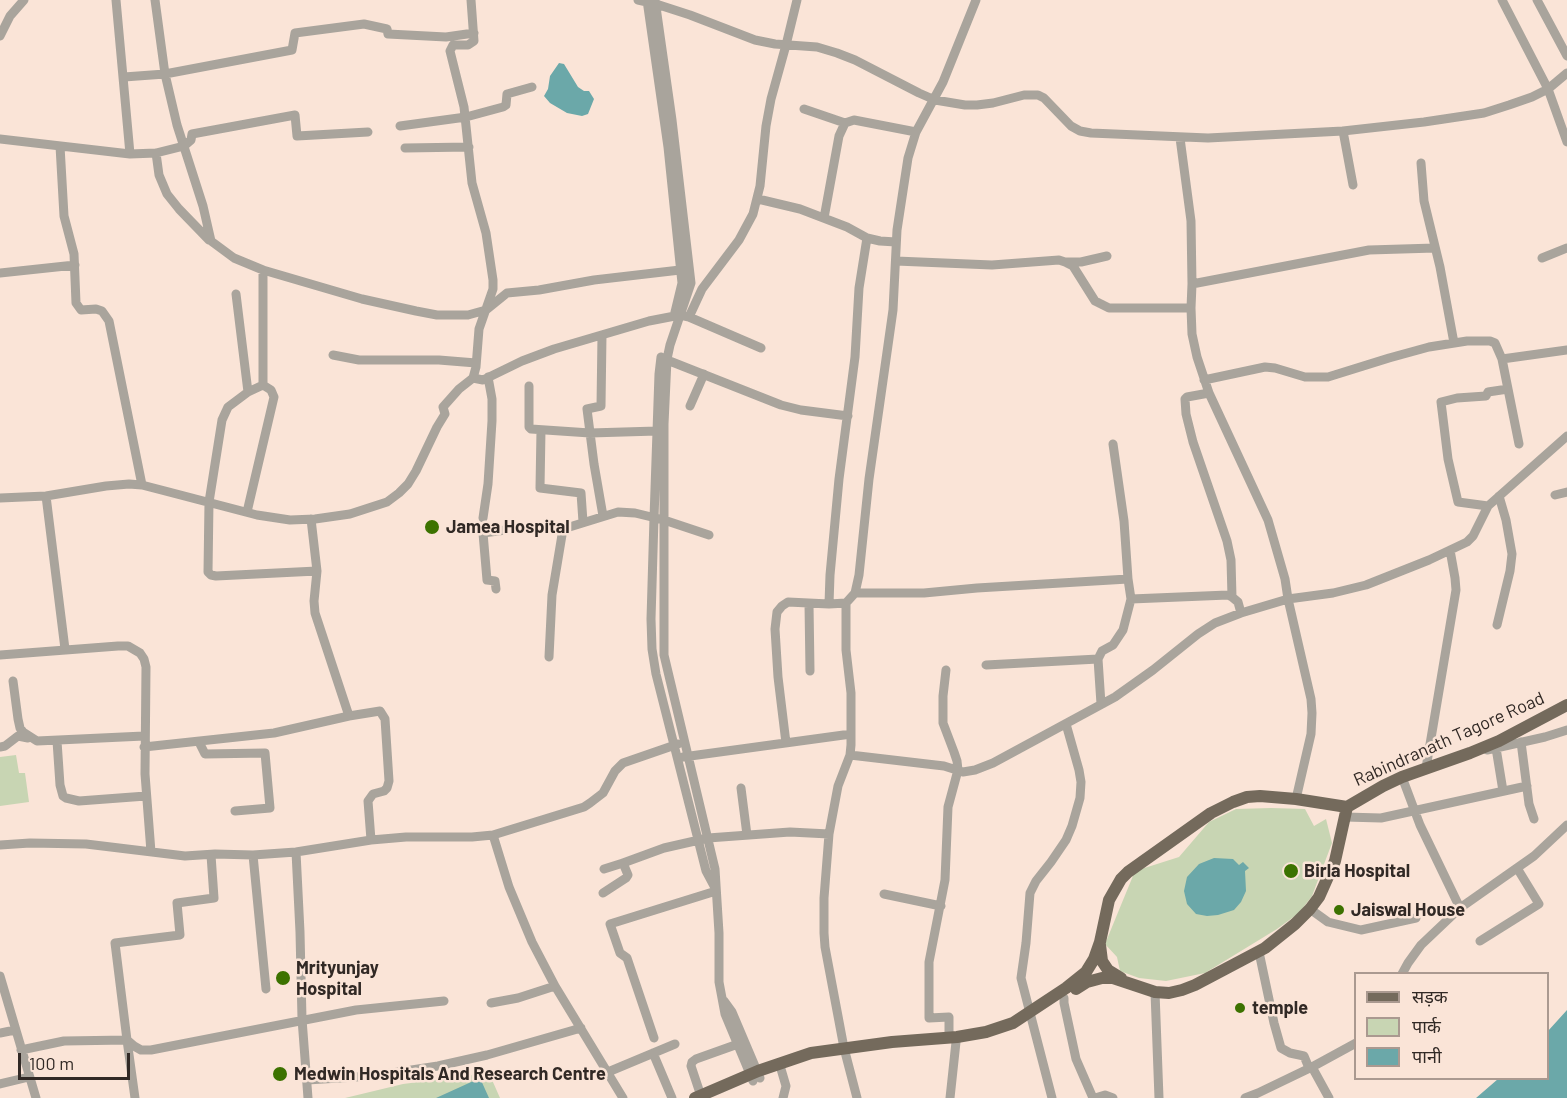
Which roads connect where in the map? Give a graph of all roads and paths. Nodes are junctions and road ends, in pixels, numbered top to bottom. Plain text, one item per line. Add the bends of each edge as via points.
1 (24, 0) edge
2 (116, 0) edge
3 (155, 0) edge
4 (471, 0) edge
5 (797, 0) edge
6 (976, 0) edge
7 (1502, 0) edge
8 (1537, 0) edge
9 (649, 1) edge
10 (474, 33) junction
11 (0, 36) edge
12 (786, 45) junction
13 (1567, 56) edge
14 (1567, 73) edge
15 (165, 74) junction
16 (124, 77) junction
17 (532, 87) dead end
18 (1548, 89) junction
19 (935, 100) junction
20 (804, 109) dead end
21 (466, 117) junction
22 (845, 123) junction
23 (400, 126) dead end
24 (1565, 128) edge
25 (1343, 131) junction
26 (368, 132) dead end
27 (916, 132) junction
28 (1179, 138) junction
29 (0, 139) edge
30 (1567, 142) edge
31 (60, 146) junction
32 (184, 146) junction
33 (469, 147) junction
34 (405, 148) dead end
35 (156, 153) junction
36 (130, 154) junction
37 (1421, 163) dead end
38 (1353, 185) dead end
39 (758, 199) junction
40 (824, 218) junction
41 (867, 238) junction
42 (211, 241) junction
43 (896, 242) junction
44 (1435, 248) junction
45 (1567, 248) edge
46 (1107, 256) dead end
47 (1542, 258) dead end
48 (896, 261) junction
49 (1065, 262) junction
50 (75, 265) junction
51 (263, 270) junction
52 (680, 270) junction
53 (0, 273) edge
54 (1192, 284) junction
55 (236, 294) dead end
56 (1191, 308) junction
57 (486, 310) junction
58 (681, 316) junction
59 (602, 335) junction
60 (1454, 343) junction
61 (761, 348) dead end
62 (1567, 350) edge
63 (333, 355) dead end
64 (664, 358) junction
65 (1502, 359) junction
66 (476, 363) junction
67 (704, 374) junction
68 (488, 377) junction
69 (473, 378) junction
70 (1204, 380) junction
71 (263, 385) junction
72 (529, 386) dead end
73 (1508, 389) junction
74 (248, 392) junction
75 (1209, 393) junction
76 (690, 406) dead end
77 (848, 416) junction
78 (541, 430) junction
79 (657, 431) junction
80 (590, 433) junction
81 (1567, 436) edge
82 (1113, 444) dead end
83 (1519, 444) dead end
84 (142, 485) junction
85 (1567, 492) edge
86 (1555, 495) dead end
87 (46, 496) junction
88 (1499, 496) junction
89 (0, 498) edge
90 (208, 502) junction
91 (1488, 506) junction
92 (247, 512) junction
93 (603, 516) junction
94 (483, 518) dead end
95 (654, 518) junction
96 (311, 519) junction
97 (664, 520) junction
98 (583, 522) junction
99 (563, 528) junction
100 (708, 535) dead end
101 (1450, 550) junction
102 (317, 571) junction
103 (1128, 579) junction
104 (496, 589) dead end
105 (855, 593) junction
106 (1232, 597) junction
107 (1131, 599) junction
108 (1288, 599) junction
109 (846, 603) junction
110 (809, 604) junction
111 (829, 604) junction
112 (1241, 613) junction
113 (1497, 625) dead end
114 (65, 650) junction
115 (0, 655) edge
116 (549, 657) dead end
117 (1098, 659) junction
118 (986, 665) dead end
119 (946, 670) dead end
120 (810, 672) dead end
121 (13, 681) dead end
122 (1101, 704) junction
123 (1567, 705) edge
124 (349, 716) junction
125 (1066, 724) junction
126 (1567, 730) edge
127 (851, 734) junction
128 (144, 736) junction
129 (30, 738) junction
130 (57, 741) junction
131 (199, 742) junction
132 (686, 742) junction
133 (1521, 742) junction
134 (786, 743) junction
135 (675, 745) junction
136 (0, 747) edge
137 (144, 747) junction
138 (1496, 748) junction
139 (1470, 753) junction
140 (850, 755) junction
141 (688, 756) junction
142 (678, 758) junction
143 (1426, 768) junction
144 (958, 770) junction
145 (1402, 777) junction
146 (1527, 786) junction
147 (741, 788) dead end
148 (1503, 791) junction
149 (146, 796) junction
150 (1296, 799) junction
151 (1414, 810) junction
152 (235, 811) dead end
153 (1346, 812) junction
154 (1534, 819) dead end
155 (1567, 825) edge
156 (829, 834) junction
157 (493, 835) junction
158 (747, 835) junction
159 (703, 839) junction
160 (371, 840) junction
161 (0, 845) edge
162 (151, 852) junction
163 (296, 852) junction
164 (211, 855) junction
165 (253, 855) junction
166 (623, 863) junction
167 (604, 868) dead end
168 (1517, 868) junction
169 (716, 891) junction
170 (603, 893) dead end
171 (884, 894) dead end
172 (941, 906) junction
173 (1461, 908) junction
174 (1310, 909) junction
175 (1416, 918) dead end
176 (1480, 941) dead end
177 (1100, 942) junction
178 (1259, 952) junction
179 (1403, 972) edge
180 (0, 976) edge
181 (1127, 982) junction
182 (555, 986) junction
183 (266, 989) dead end
184 (1155, 992) junction
185 (1064, 998) junction
186 (722, 999) junction
187 (444, 1001) dead end
188 (491, 1003) dead end
189 (1032, 1016) junction
190 (302, 1020) junction
191 (581, 1028) junction
192 (15, 1030) junction
193 (0, 1033) edge
194 (654, 1038) dead end
195 (127, 1040) junction
196 (952, 1040) junction
197 (675, 1044) dead end
198 (738, 1044) junction
199 (1354, 1044) edge
200 (21, 1050) junction
201 (845, 1051) junction
202 (653, 1053) junction
203 (1311, 1067) junction
204 (781, 1069) junction
205 (608, 1072) junction
206 (755, 1076) junction
207 (29, 1077) junction
208 (307, 1080) junction
209 (0, 1084) edge
210 (703, 1097) edge
211 (36, 1098) edge
212 (135, 1098) edge
213 (308, 1098) edge
214 (623, 1098) edge
215 (672, 1098) edge
216 (783, 1098) edge
217 (857, 1098) edge
218 (950, 1098) edge
219 (1052, 1098) edge
220 (1094, 1098) edge
221 (1113, 1098) edge
222 (1158, 1098) edge
223 (1245, 1098) edge
224 (1329, 1098) edge

1 - 11 street
2 - 16 street
3 - 15 street
4 - 10 street
5 - 12 street
6 - 19 street
7 - 18 street
8 - 13 street
9 - 12 street via 755,40
9 - 52 street
9 - 58 street via 664,57 690,271 690,290
10 - 15 street via 446,37 388,34 387,29 364,24 295,33 292,50
10 - 21 street via 472,44 453,45 450,51
12 - 19 street via 837,53
12 - 39 street via 767,115
14 - 18 street
15 - 16 street
15 - 32 street
16 - 36 street
17 - 21 street via 507,94 505,106
18 - 24 street
18 - 25 street via 1484,113
19 - 27 street
19 - 28 street via 977,105 1038,95 1080,131
20 - 22 street
21 - 23 street
21 - 33 street
22 - 27 street via 854,120
22 - 40 street via 839,136
24 - 30 street
25 - 28 street
25 - 38 street
26 - 32 street via 297,136 295,115 192,134
27 - 43 street
28 - 54 street via 1191,221
29 - 31 street
31 - 36 street
31 - 50 street via 64,216
32 - 35 street
32 - 42 street
33 - 34 street
33 - 57 street via 474,193 492,269 493,289
35 - 36 street
35 - 42 street via 166,194
37 - 44 street via 1424,201
39 - 40 street
39 - 58 street via 739,240
40 - 41 street
41 - 43 street
41 - 77 street via 858,294
42 - 51 street via 234,258
43 - 48 street
44 - 54 street via 1374,249
44 - 60 street
45 - 47 street
46 - 49 street
48 - 49 street via 992,265
48 - 105 street
49 - 56 street via 1073,266 1095,301 1109,308
50 - 53 street
50 - 84 street via 78,308 102,311 111,327
51 - 57 street via 362,299 436,315 468,315
51 - 71 street
52 - 57 street via 507,293
52 - 58 street
54 - 56 street
55 - 74 street
56 - 70 street via 1192,334
57 - 66 street via 479,329
58 - 59 street
58 - 61 street
58 - 64 street
59 - 68 street via 554,349
59 - 80 street via 601,406 587,409
60 - 65 street via 1490,341 1495,343
60 - 70 street via 1328,377 1265,367
62 - 65 street
63 - 66 street via 359,360
64 - 67 street
64 - 79 street via 659,374
64 - 97 street
65 - 73 street
66 - 69 street
67 - 76 street
67 - 77 street via 782,405
68 - 69 street
68 - 94 street via 492,421
69 - 96 street via 447,402 445,414 416,471 399,493 387,502 350,514
70 - 75 street
71 - 74 street
71 - 92 street via 274,398
72 - 78 street via 529,427
73 - 83 street
73 - 91 street via 1441,402 1458,502
74 - 90 street via 228,407 222,420
75 - 106 street via 1187,397 1186,414 1227,542
75 - 108 street via 1268,520
77 - 111 street
78 - 80 street
78 - 98 street via 540,488 580,493
79 - 80 street
79 - 95 street
80 - 93 street
81 - 88 street
82 - 103 street
84 - 87 street via 106,486
84 - 90 street
85 - 86 street
87 - 89 street
87 - 114 street
88 - 91 street
88 - 113 street via 1512,554
90 - 92 street
90 - 102 street via 207,569 211,575
91 - 101 street via 1473,536
92 - 96 street via 290,520
93 - 95 street via 618,512
93 - 98 street
95 - 97 street
95 - 135 street via 651,636 656,674
96 - 102 street
97 - 100 street
97 - 132 street via 664,655
98 - 99 street
99 - 104 street via 483,533 487,580 495,581
99 - 116 street via 552,595
101 - 108 street via 1366,585
101 - 143 street via 1456,590
102 - 124 street via 315,613
103 - 105 street via 924,593
103 - 107 street
105 - 109 street
106 - 107 street
106 - 112 street
107 - 117 street via 1123,630
108 - 112 street
108 - 150 street via 1312,713
109 - 111 street
109 - 127 street
110 - 111 street
110 - 120 street
110 - 134 street via 788,602 776,618
112 - 122 street via 1198,634
114 - 115 street
114 - 128 street via 128,646 140,653 146,667
117 - 118 street
117 - 122 street
119 - 144 street via 943,723
121 - 129 street via 18,723
122 - 125 street
123 - 139 main road, Rabindranath Tagore Road
124 - 131 street via 274,733
124 - 160 street via 380,711 384,719 389,781 384,791 373,794 368,801
125 - 144 street via 987,765 969,772
125 - 189 street via 1079,770 1080,798 1066,840 1030,893 1021,978
126 - 133 street
127 - 134 street
127 - 140 street
128 - 130 street
128 - 137 street
129 - 130 street
129 - 136 street via 18,736
130 - 149 street via 60,785 66,798 80,801
131 - 137 street
131 - 152 street via 205,754 265,753 270,808
132 - 135 street
132 - 141 street
133 - 138 street
133 - 146 street
134 - 141 street
135 - 142 street
135 - 157 street via 623,763 603,793 584,807
137 - 149 street
138 - 139 street
138 - 148 street
139 - 143 main road, Rabindranath Tagore Road
140 - 144 street
140 - 156 street via 838,786
141 - 142 street
141 - 159 street
142 - 159 street
143 - 145 main road, Rabindranath Tagore Road
144 - 172 street via 948,807
145 - 151 street
145 - 153 main road, Rabindranath Tagore Road via 1368,794
146 - 148 street
146 - 154 street
147 - 158 street
148 - 151 street
149 - 162 street
150 - 153 main road, Rabindranath Tagore Road
150 - 177 main road, Rabindranath Tagore Road via 1260,795 1233,802 1211,813 1128,872 1109,900
151 - 153 street via 1381,818
151 - 173 street
153 - 174 main road, Rabindranath Tagore Road via 1335,861
155 - 168 street
156 - 158 street via 802,831
156 - 201 street via 825,947
157 - 160 street
157 - 182 street via 515,906
158 - 159 street
159 - 166 street
159 - 169 street via 715,869
160 - 163 street
161 - 162 street via 86,844
162 - 164 street
163 - 165 street
163 - 190 street
164 - 165 street
164 - 195 street via 214,898 177,903 180,935 115,943
165 - 183 street
166 - 167 street
166 - 170 street via 628,875
168 - 173 street
168 - 176 street via 1539,904
169 - 186 street
169 - 194 street via 610,924 620,953 627,958
171 - 172 street
172 - 196 street via 929,962 929,1018 949,1017
173 - 179 street via 1420,945
174 - 175 street via 1328,922 1361,930
174 - 178 main road, Rabindranath Tagore Road
177 - 181 main road via 1102,961 1108,970
177 - 189 main road, Rabindranath Tagore Road via 1086,972
178 - 184 main road, Rabindranath Tagore Road via 1182,990
178 - 203 street via 1281,1048 1304,1056
180 - 192 street
181 - 184 main road, Rabindranath Tagore Road
181 - 185 main road, Rabindranath Tagore Road via 1113,978 1086,982
182 - 188 street
182 - 191 street
184 - 222 street
185 - 189 main road, Rabindranath Tagore Road
185 - 220 street via 1076,1059
186 - 198 street
186 - 206 street via 732,1012
187 - 190 street
189 - 196 main road, Rabindranath Tagore Road
189 - 219 street
190 - 195 street via 151,1050 141,1050
190 - 208 street
191 - 205 street
191 - 208 street via 448,1064 372,1076
192 - 193 street
192 - 200 street
195 - 200 street via 64,1041
195 - 212 street
196 - 201 main road, Rabindranath Tagore Road via 892,1042
196 - 218 street
197 - 202 street
198 - 206 street
198 - 210 street via 692,1062
199 - 203 street
200 - 207 street
201 - 204 main road, Rabindranath Tagore Road
201 - 206 main road, Rabindranath Tagore Road via 811,1053
201 - 217 street
202 - 205 street
202 - 215 street
203 - 223 street
203 - 224 street
204 - 206 main road, Rabindranath Tagore Road
204 - 216 street via 786,1086
205 - 214 street
206 - 210 main road, Rabindranath Tagore Road
207 - 209 street
207 - 211 street
208 - 213 street
220 - 221 street

